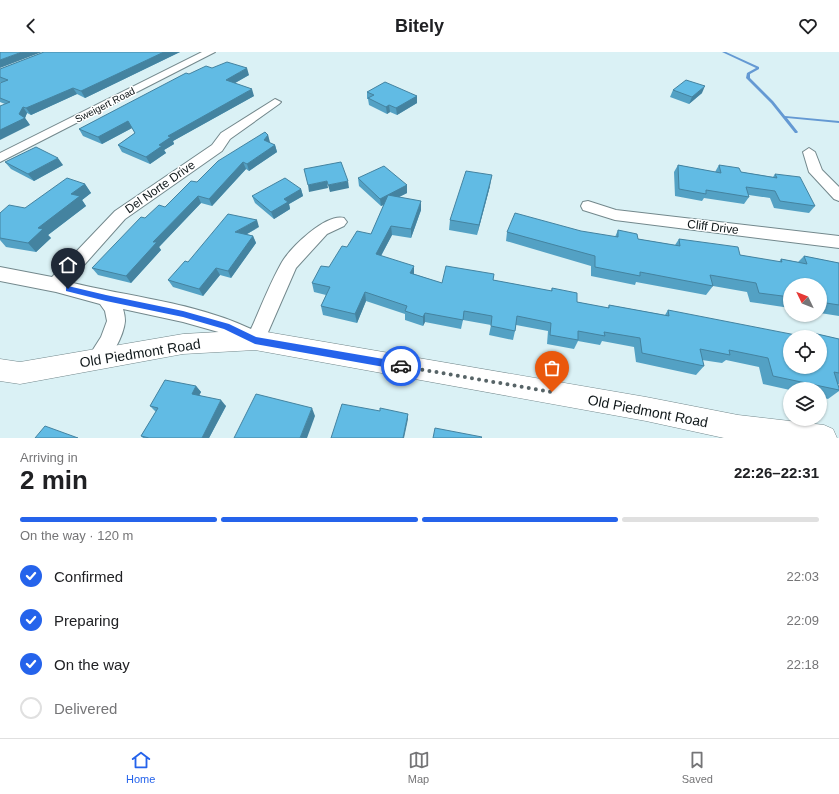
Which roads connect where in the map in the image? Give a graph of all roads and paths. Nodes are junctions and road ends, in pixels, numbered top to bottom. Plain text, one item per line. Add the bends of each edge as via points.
1 (210, 52) edge
2 (275, 102) dead end
3 (809, 152) dead end
4 (0, 158) edge
5 (839, 196) edge
6 (588, 206) dead end
7 (339, 222) dead end
8 (839, 242) edge
9 (0, 274) edge
10 (56, 285) junction
11 (106, 298) junction
12 (255, 340) junction
13 (97, 359) junction
14 (0, 370) edge
15 (824, 438) edge

1 - 4 street, Sweigert Road
2 - 10 street, Del Norte Drive via 225,136 217,148 120,215
3 - 5 street via 816,172
6 - 8 street, Cliff Drive via 615,215
7 - 12 street via 322,230 289,265
9 - 10 street
10 - 11 street
11 - 12 street via 226,326
11 - 13 street via 114,309 116,321 109,341
12 - 13 street, Old Piedmont Road via 183,344
12 - 15 street, Old Piedmont Road via 646,409 738,428
13 - 14 street, Old Piedmont Road via 20,374

